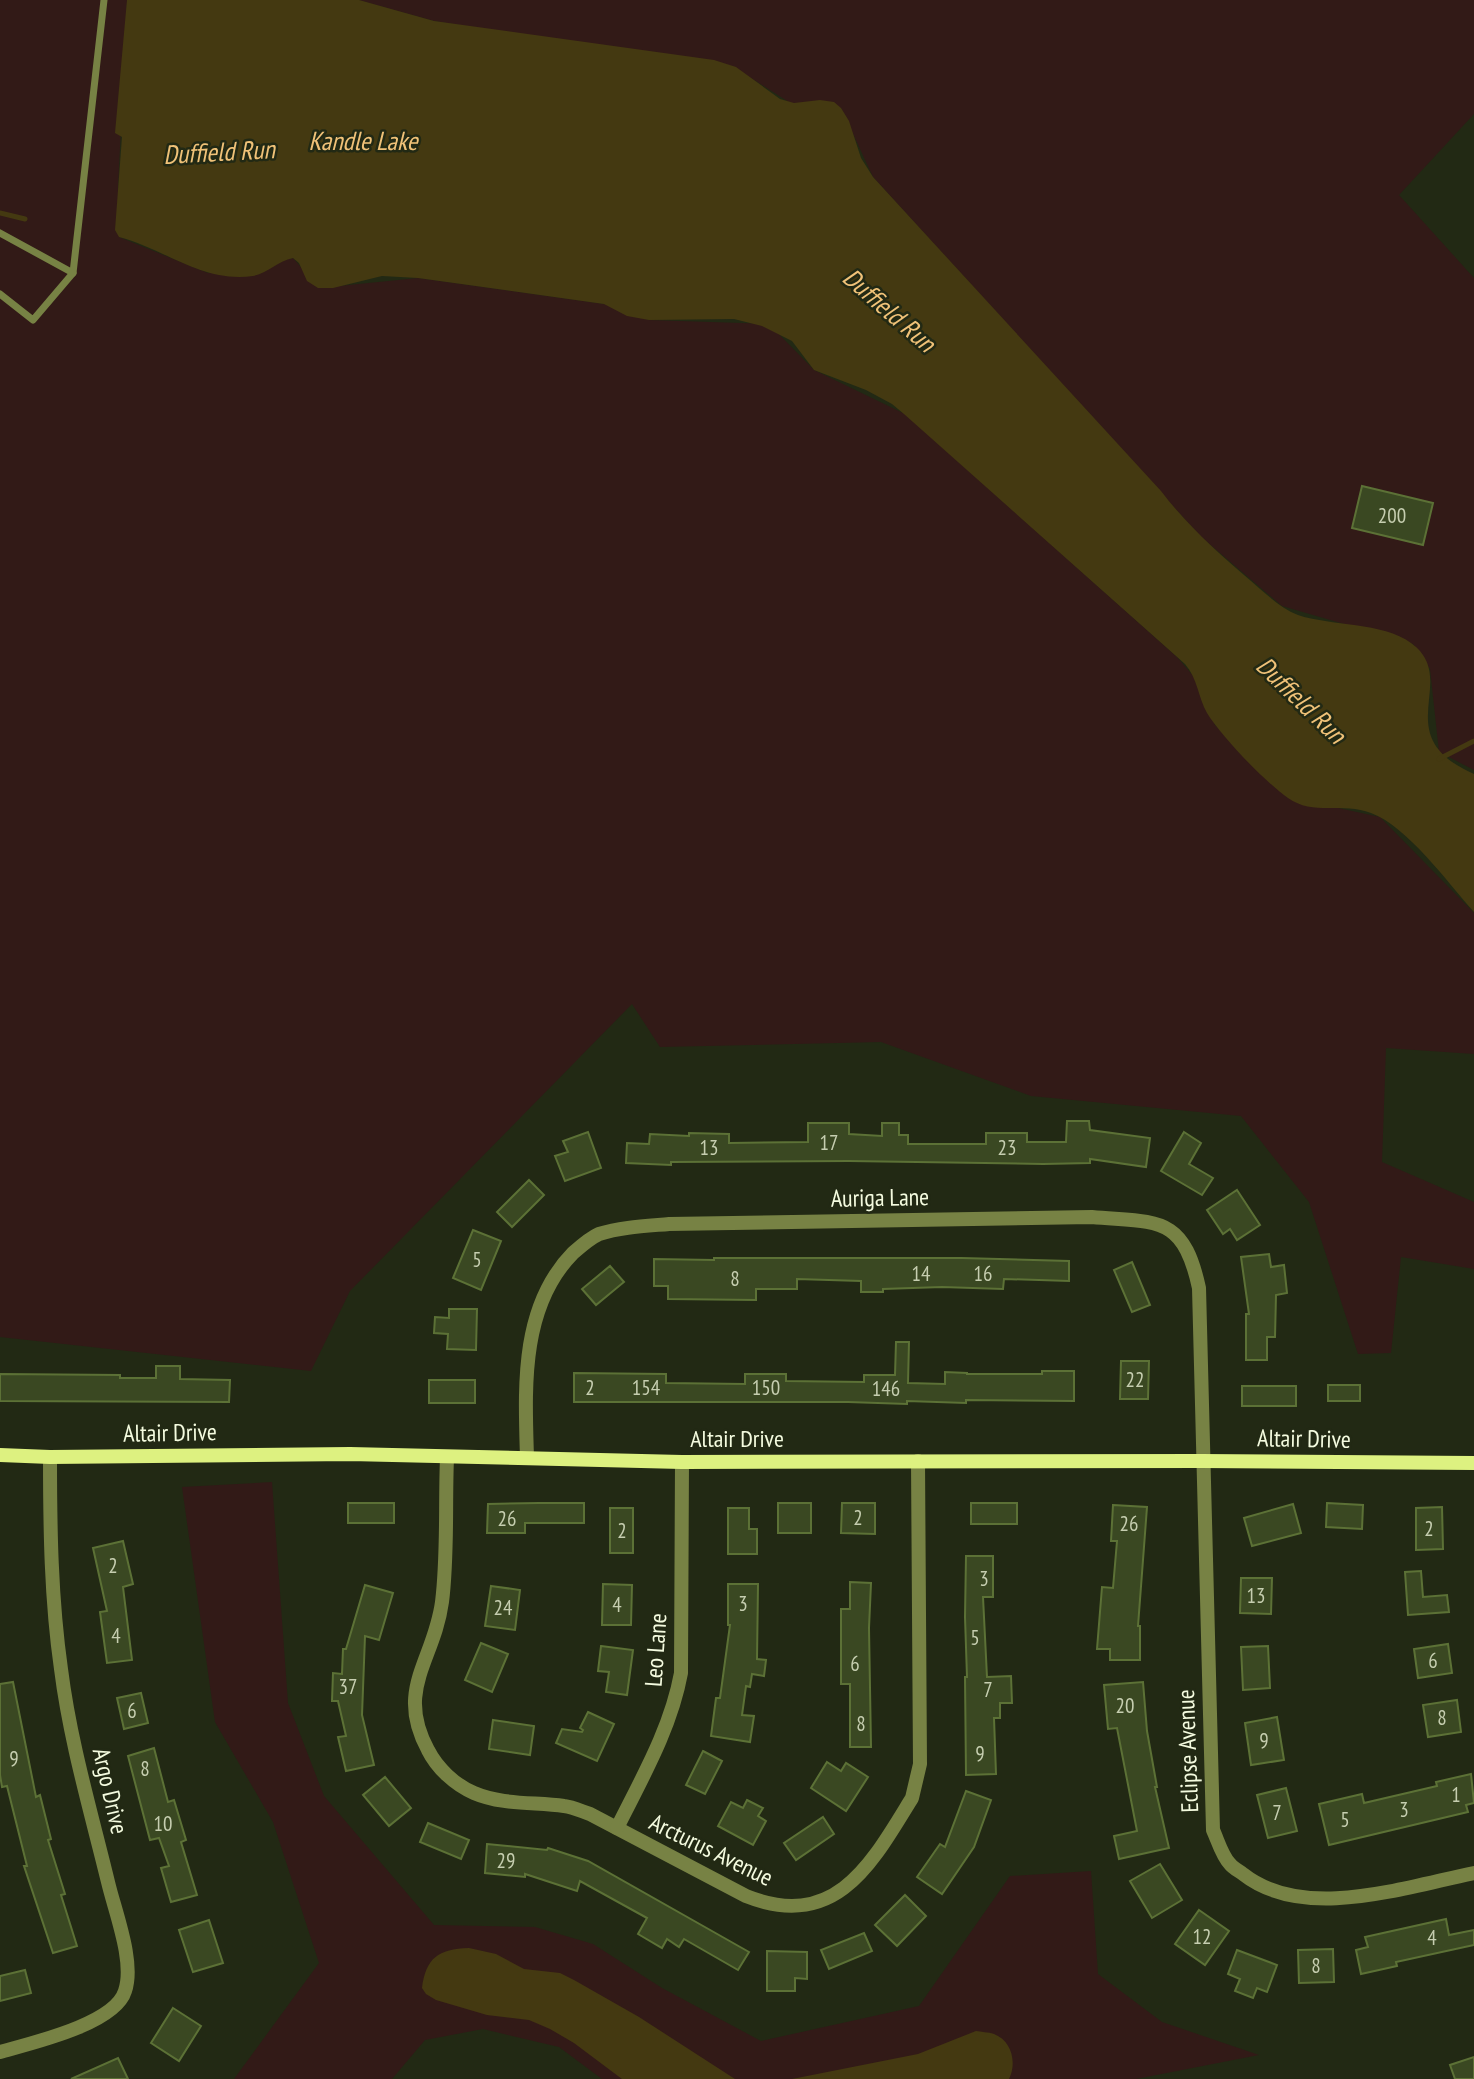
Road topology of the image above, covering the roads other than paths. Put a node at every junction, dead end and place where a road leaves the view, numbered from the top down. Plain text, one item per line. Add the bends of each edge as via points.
1 (104, 0) edge
2 (0, 233) edge
3 (73, 273) junction
4 (0, 294) edge
5 (0, 1455) edge
6 (50, 1457) junction
7 (447, 1458) junction
8 (527, 1458) junction
9 (918, 1461) junction
10 (1201, 1461) junction
11 (682, 1462) junction
12 (1474, 1463) edge
13 (617, 1828) junction
14 (1474, 1873) edge
15 (0, 2052) edge

1 - 3 lane
2 - 3 lane
3 - 4 lane via 33,320
5 - 6 street, Altair Drive
6 - 7 street, Altair Drive via 350,1454
6 - 15 street, Argo Drive via 52,1570 61,1671 127,1949 126,1990 117,2006 101,2018
7 - 8 street, Altair Drive
7 - 13 street, Arcturus Avenue via 442,1603 414,1695 414,1714 426,1748 444,1773 474,1793 567,1806
8 - 10 street, Auriga Lane via 526,1370 535,1320 562,1265 597,1235 669,1224 1092,1217 1158,1225 1175,1233 1188,1249 1199,1288
8 - 11 street, Altair Drive
9 - 10 street, Altair Drive
9 - 11 street, Altair Drive
9 - 13 street, Arcturus Avenue via 920,1764 912,1798 864,1871 827,1899 785,1907 765,1904
10 - 12 street, Altair Drive
10 - 14 street, Eclipse Avenue via 1213,1830 1229,1864 1275,1893 1311,1899 1350,1898
11 - 13 street, Leo Lane via 681,1673 677,1696

